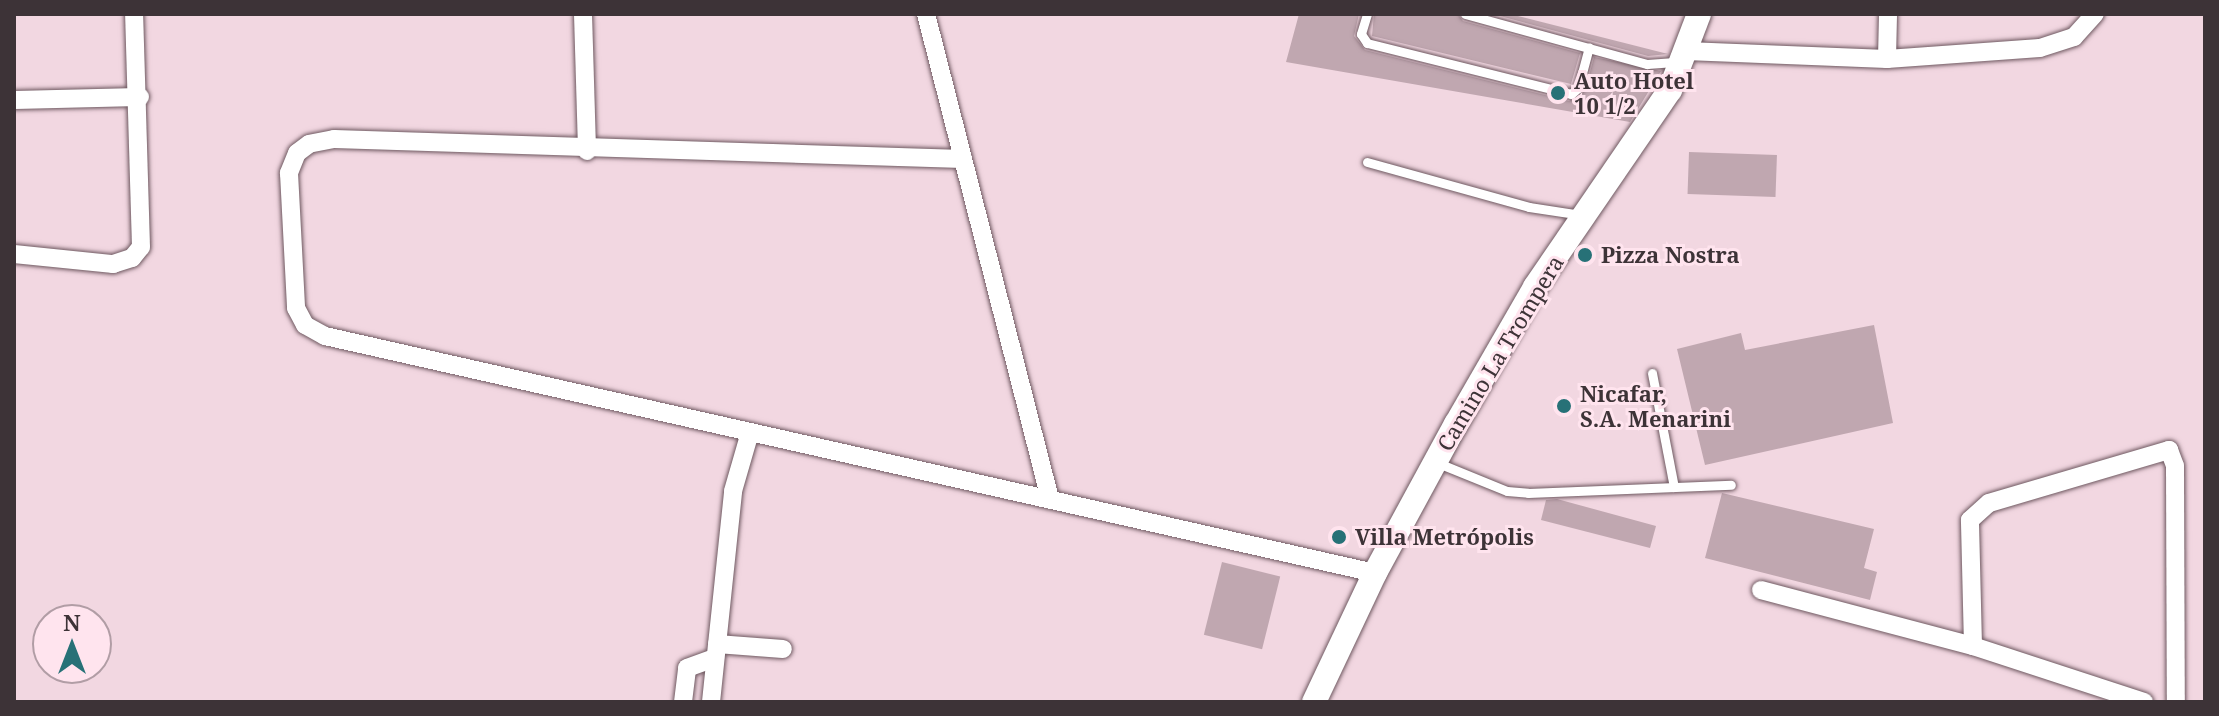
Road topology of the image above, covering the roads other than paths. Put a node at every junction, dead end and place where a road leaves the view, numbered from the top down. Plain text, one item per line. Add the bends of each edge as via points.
1 (134, 14) edge
2 (583, 14) edge
3 (926, 14) edge
4 (1367, 14) edge
5 (1465, 14) edge
6 (1699, 14) edge
7 (1888, 14) edge
8 (2095, 14) edge
9 (1589, 47) junction
10 (1684, 56) junction
11 (1887, 59) junction
12 (140, 97) junction
13 (14, 100) edge
14 (587, 151) junction
15 (963, 159) junction
16 (1367, 162) dead end
17 (1585, 216) junction
18 (14, 254) edge
19 (1652, 373) dead end
20 (750, 432) junction
21 (1435, 462) junction
22 (1731, 485) dead end
23 (1674, 487) junction
24 (1050, 499) junction
25 (1375, 573) junction
26 (1761, 590) dead end
27 (1973, 646) junction
28 (783, 649) dead end
29 (716, 651) junction
30 (683, 702) edge
31 (711, 702) edge
32 (1314, 702) edge
33 (2144, 702) edge
34 (2176, 702) edge

1 - 12 street
2 - 14 street
3 - 15 street
4 - 9 lane via 1361,34 1367,43 1571,94 1578,88
5 - 9 lane
6 - 10 street, Camino La Trompera
7 - 11 street
8 - 11 street via 2074,37 2040,48
9 - 10 lane via 1647,64
10 - 11 street
10 - 17 street, Camino La Trompera via 1670,90
12 - 13 street
12 - 18 street via 141,247 132,258 113,264
14 - 15 street
14 - 20 street via 334,139 309,144 297,153 289,173 296,308 305,325 325,336
15 - 24 street
16 - 17 lane via 1529,207
17 - 21 street, Camino La Trompera via 1535,287
19 - 23 lane
20 - 24 street
20 - 29 street via 733,491
21 - 23 lane via 1517,492
21 - 25 street, Camino La Trompera
22 - 23 lane
24 - 25 street
25 - 32 street, Camino La Trompera
26 - 27 street
27 - 33 street
27 - 34 street via 1970,520 1989,503 2169,450 2175,466
28 - 29 street
29 - 30 street via 687,668
29 - 31 street

